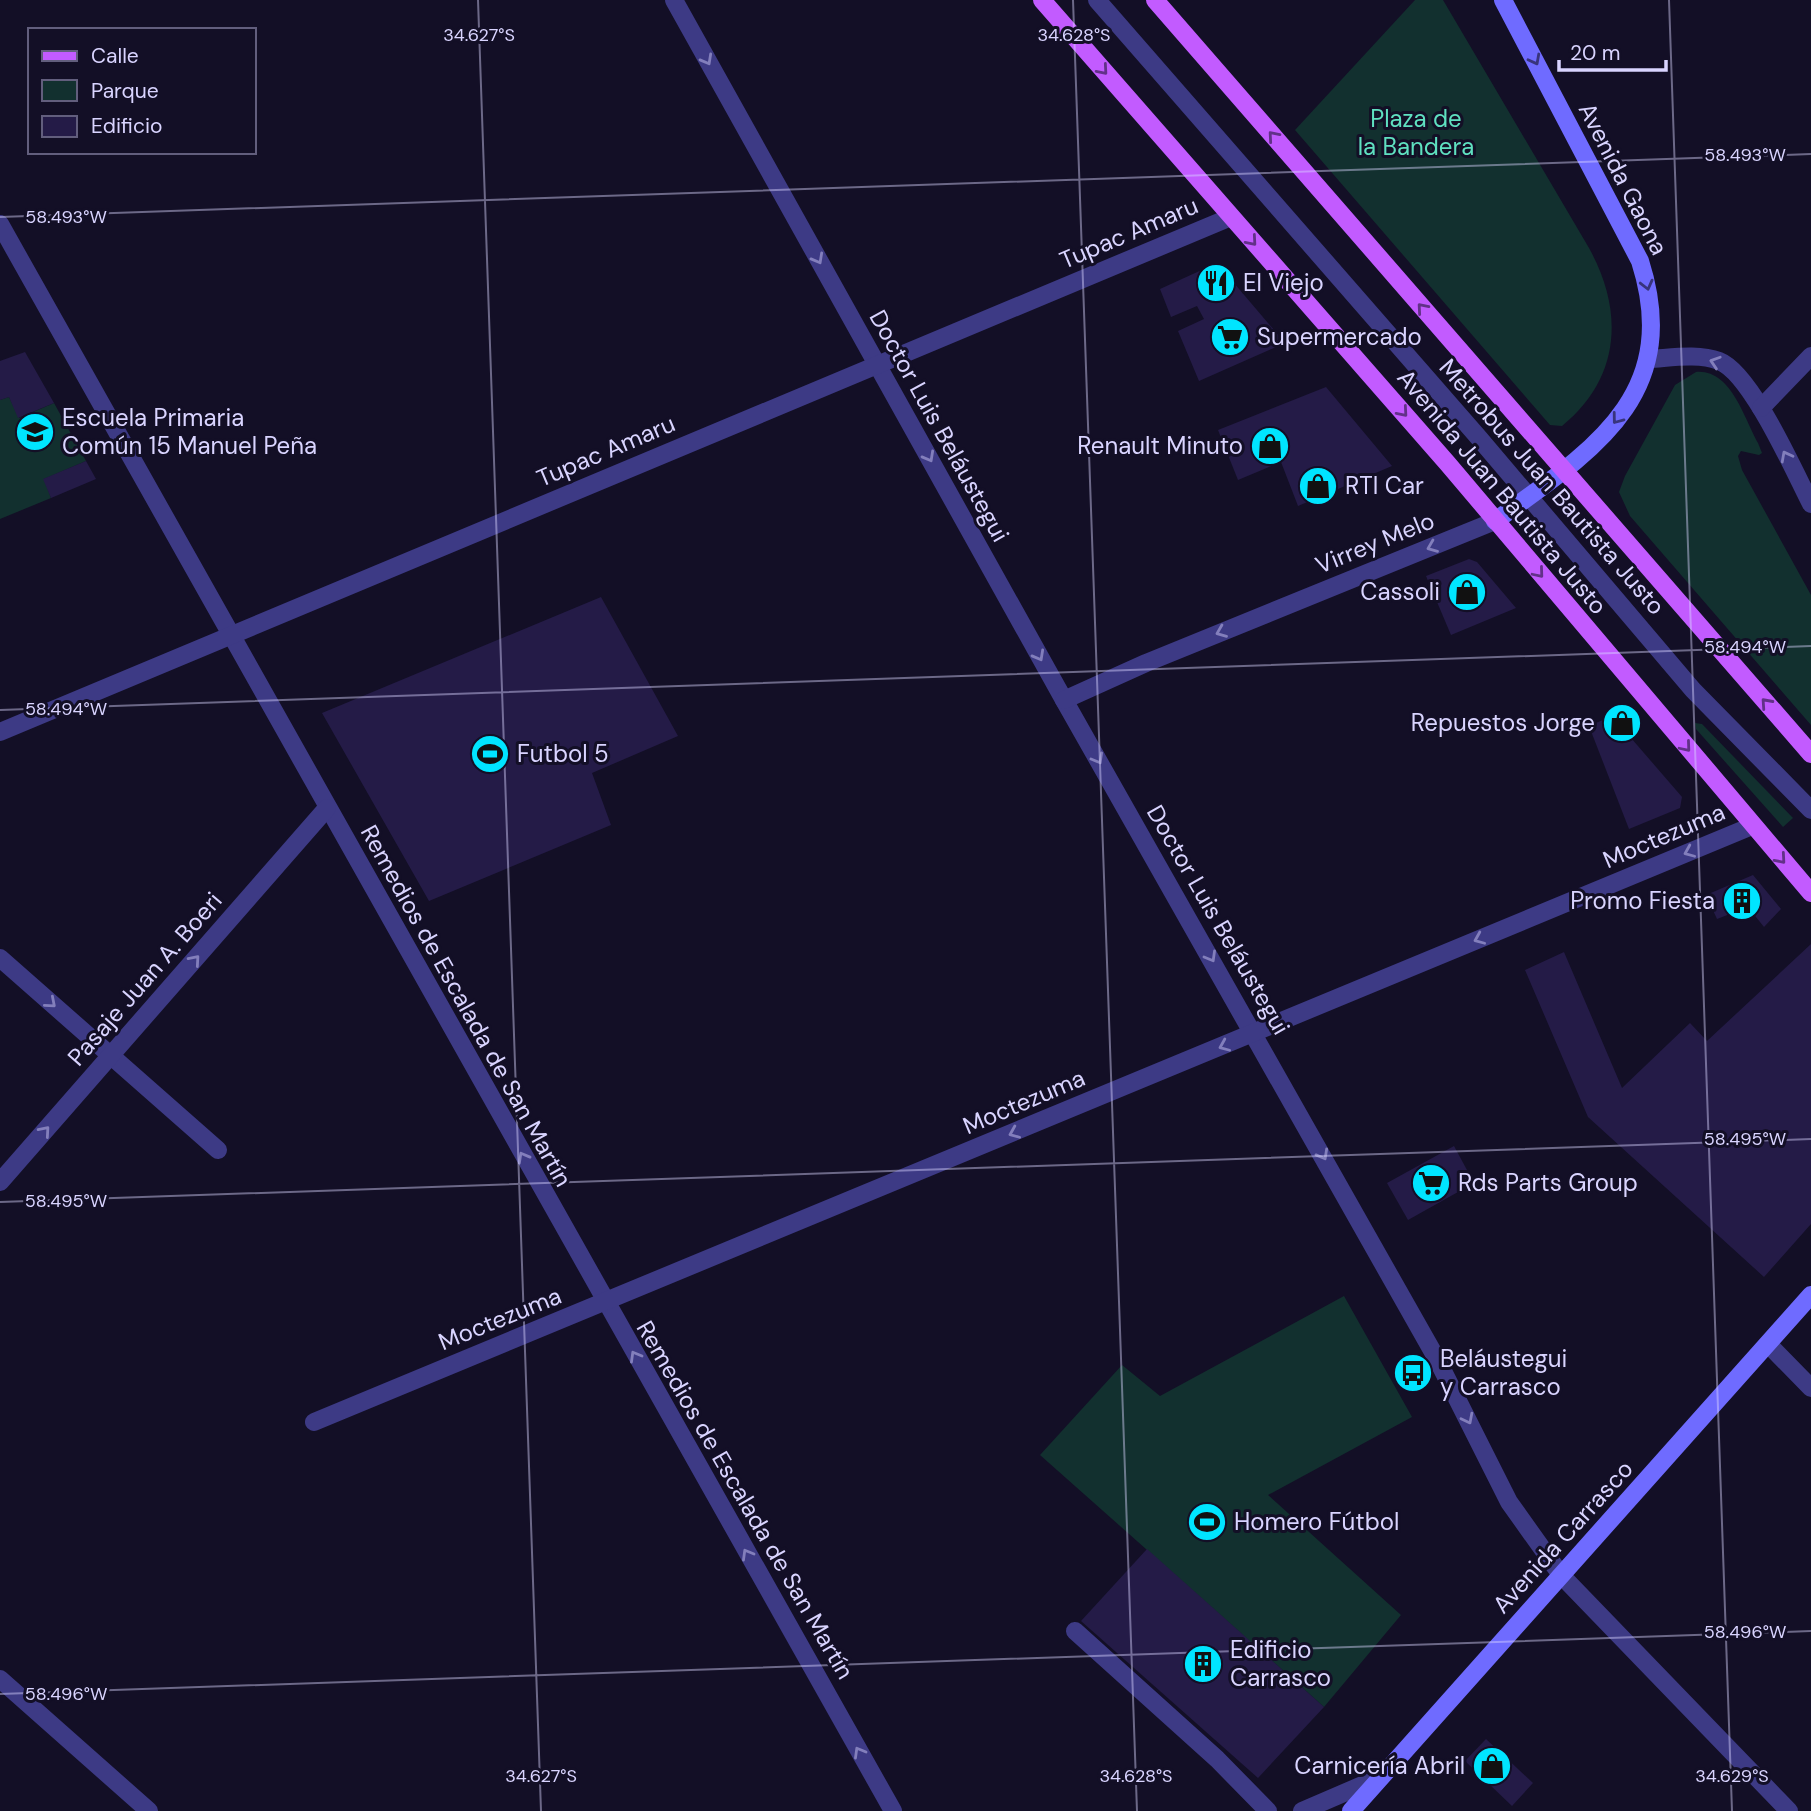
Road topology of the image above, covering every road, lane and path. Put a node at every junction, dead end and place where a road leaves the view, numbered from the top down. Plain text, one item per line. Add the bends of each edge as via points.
1 (674, 0) edge
2 (1042, 0) edge
3 (1097, 0) edge
4 (1155, 0) edge
5 (1503, 0) edge
6 (1231, 217) junction
7 (0, 224) edge
8 (1811, 356) edge
9 (1649, 359) junction
10 (877, 365) junction
11 (1761, 408) junction
12 (1563, 470) junction
13 (1529, 497) junction
14 (1811, 504) edge
15 (1495, 521) junction
16 (229, 635) junction
17 (1064, 700) junction
18 (0, 732) edge
19 (1811, 754) edge
20 (327, 808) junction
21 (1811, 810) edge
22 (1752, 826) junction
23 (1811, 893) edge
24 (0, 958) edge
25 (1255, 1033) junction
26 (111, 1056) junction
27 (218, 1150) dead end
28 (0, 1182) edge
29 (1811, 1295) edge
30 (605, 1303) junction
31 (1768, 1344) junction
32 (1811, 1388) edge
33 (314, 1422) dead end
34 (1561, 1575) junction
35 (1075, 1631) dead end
36 (0, 1679) edge
37 (1381, 1777) junction
38 (149, 1811) edge
39 (892, 1811) edge
40 (1268, 1811) edge
41 (1302, 1811) edge
42 (1351, 1811) edge
43 (1789, 1811) edge

1 -> 10 street, Doctor Luis Beláustegui
2 -> 6 main road, Avenida Juan Bautista Justo
3 - 13 street, Metrobus Juan Bautista Justo
12 -> 4 main road
5 -> 9 street, Avenida Gaona via 1640,261 1650,299
6 - 10 street, Tupac Amaru
6 -> 15 main road, Avenida Juan Bautista Justo
7 - 16 street, Remedios de Escalada de San Martín
8 - 11 street
11 -> 9 street via 1739,375 1719,360
9 -> 12 street, Virrey Melo via 1620,417 1594,446
10 - 16 street, Tupac Amaru
10 -> 17 street, Doctor Luis Beláustegui
14 -> 11 street
12 - 13 street, Virrey Melo
19 -> 12 main road
13 - 15 street, Virrey Melo
13 - 21 street, Metrobus Juan Bautista Justo via 1693,690
15 -> 17 street, Virrey Melo
15 -> 22 main road, Avenida Juan Bautista Justo
16 - 18 street, Tupac Amaru
16 - 20 street, Remedios de Escalada de San Martín
17 -> 25 street, Doctor Luis Beláustegui
26 -> 20 street, Pasaje Juan A. Boeri
30 -> 20 street, Remedios de Escalada de San Martín
22 -> 23 main road, Avenida Juan Bautista Justo
22 -> 25 street, Moctezuma
24 -> 26 street
25 -> 30 street, Moctezuma
25 -> 34 street, Doctor Luis Beláustegui via 1438,1361 1509,1502
26 - 27 street
28 -> 26 street, Pasaje Juan A. Boeri
29 - 31 street, Avenida Carrasco
30 - 33 street, Moctezuma
39 -> 30 street, Remedios de Escalada de San Martín
31 - 32 street
31 - 34 street, Avenida Carrasco
34 - 37 street, Avenida Carrasco
34 - 43 street, Doctor Luis Beláustegui
35 - 40 street
36 - 38 street
37 - 41 street
37 - 42 street, Avenida Carrasco

